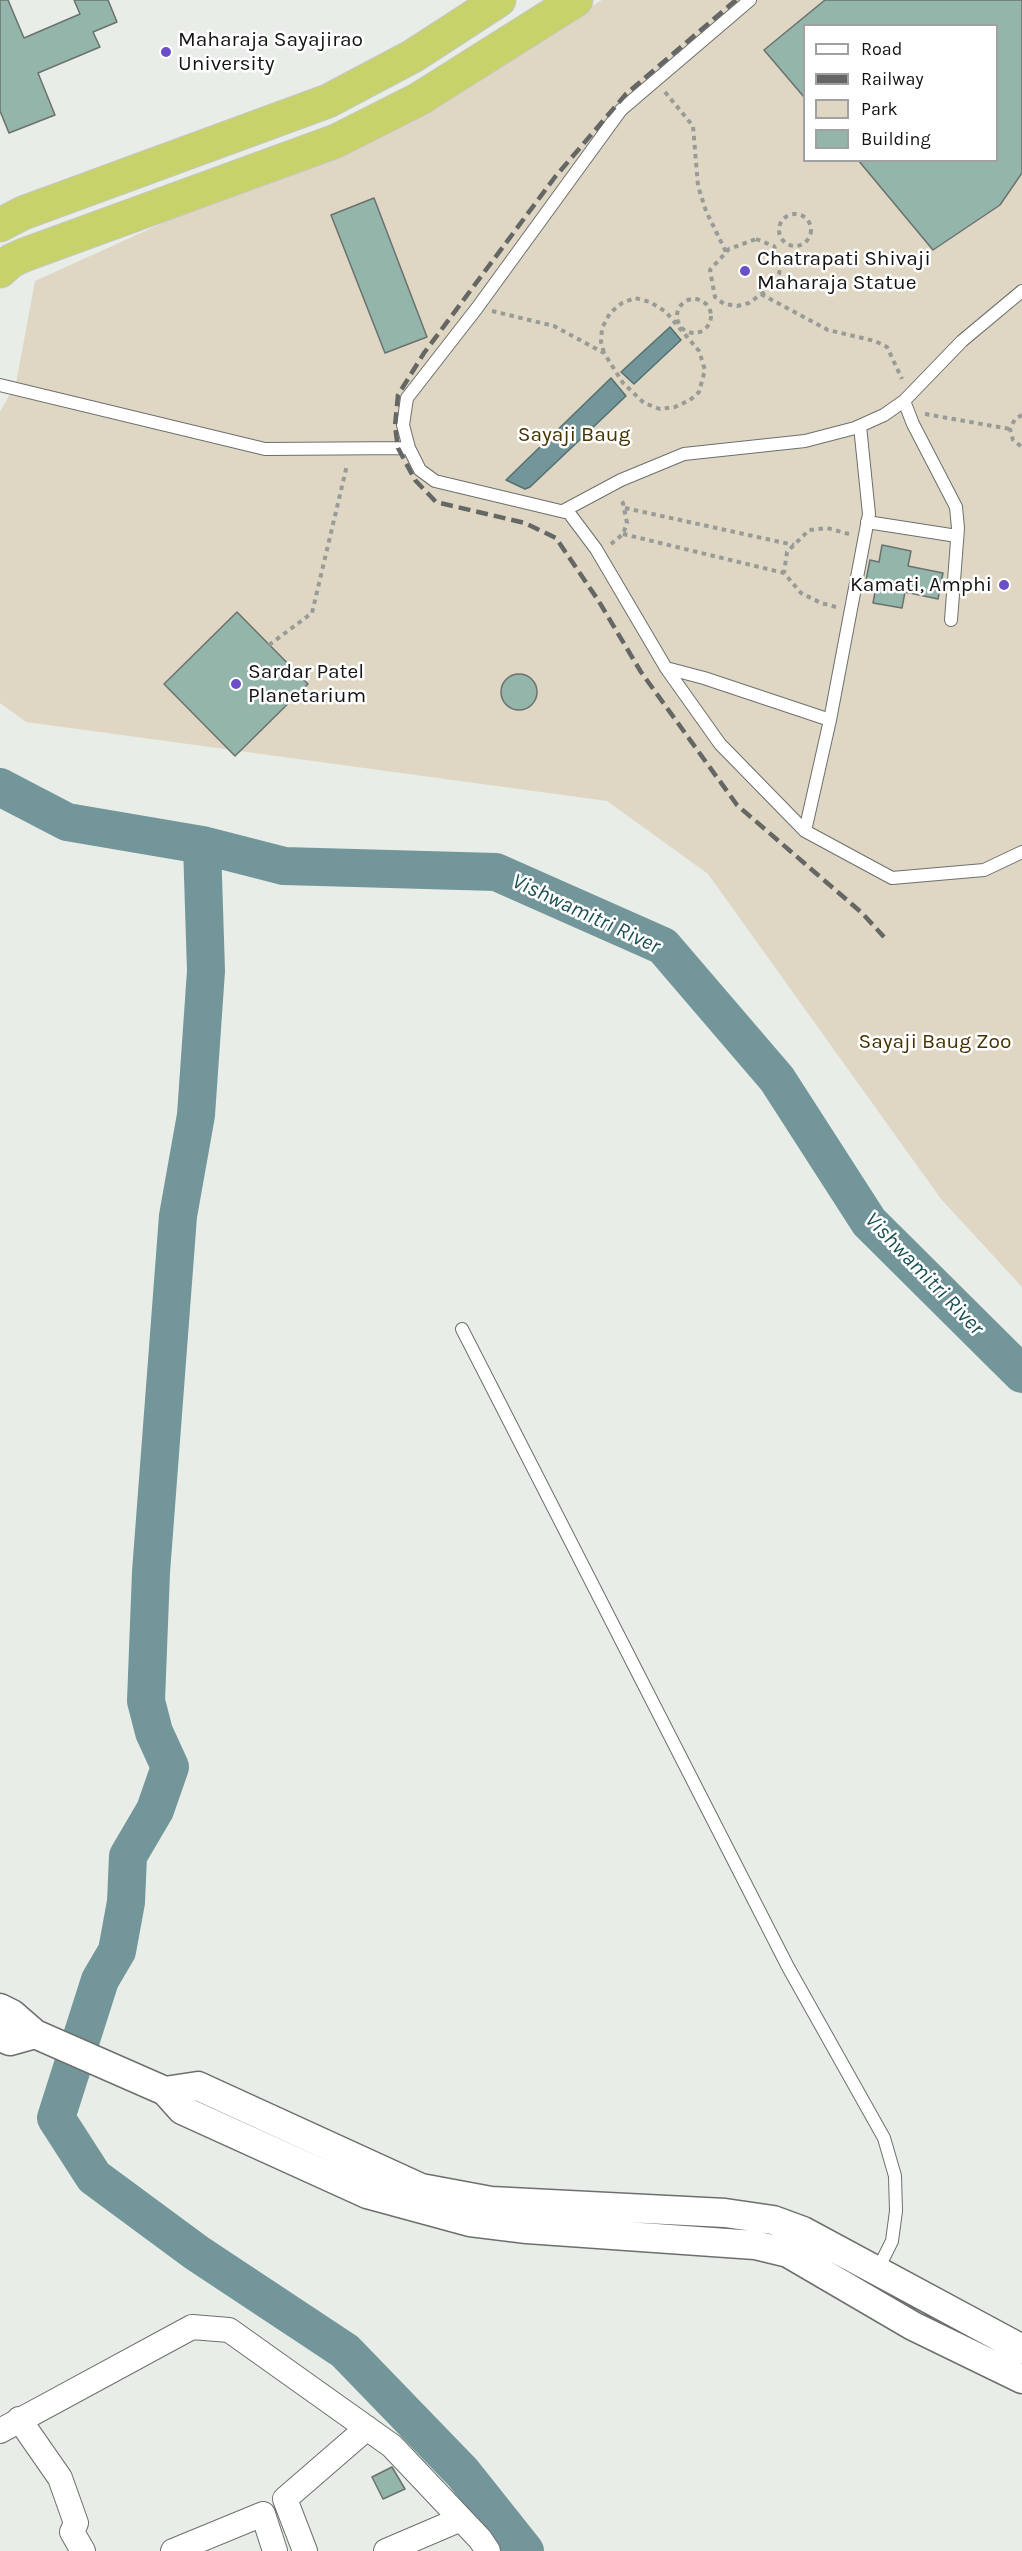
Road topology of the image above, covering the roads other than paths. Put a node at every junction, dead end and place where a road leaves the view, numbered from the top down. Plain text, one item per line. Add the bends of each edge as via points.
1 (499, 0) edge
2 (576, 0) edge
3 (750, 0) edge
4 (0, 225) edge
5 (0, 271) edge
6 (1022, 291) edge
7 (0, 385) edge
8 (908, 402) junction
9 (860, 426) junction
10 (409, 448) junction
11 (562, 510) junction
12 (867, 522) junction
13 (957, 536) junction
14 (951, 620) dead end
15 (666, 668) junction
16 (830, 720) junction
17 (805, 831) junction
18 (1022, 852) edge
19 (462, 1329) dead end
20 (0, 2008) edge
21 (34, 2034) junction
22 (0, 2037) edge
23 (165, 2091) junction
24 (622, 2207) junction
25 (616, 2236) junction
26 (775, 2236) junction
27 (877, 2271) junction
28 (1022, 2349) edge
29 (1022, 2379) edge
30 (10, 2425) edge
31 (367, 2428) junction
32 (461, 2519) junction
33 (83, 2551) edge
34 (173, 2551) edge
35 (275, 2551) edge
36 (305, 2551) edge
37 (386, 2551) edge
38 (488, 2551) edge

1 - 4 highway via 413,56 328,101 23,213
2 - 5 highway via 419,99 336,141 24,255
3 - 10 lane via 621,110 477,309 407,398 403,425
6 - 8 lane via 962,341
7 - 10 lane via 265,449
8 - 9 lane
8 - 13 lane via 956,507
9 - 11 lane via 805,441 684,454
9 - 12 lane
10 - 11 lane via 420,470 435,481
11 - 15 lane via 569,513 596,549
12 - 13 lane
12 - 16 lane
13 - 14 lane
15 - 16 lane
15 - 17 lane via 720,744
16 - 17 lane
17 - 18 lane via 892,878 984,870
19 - 27 lane via 788,1967 884,2138 895,2176 896,2211 892,2241
20 - 21 street
21 - 22 street via 10,2041
21 - 23 street
23 - 24 street via 198,2086 421,2188 491,2202
23 - 25 street via 182,2110 366,2194 470,2222
24 - 25 street
24 - 26 street via 725,2213
25 - 26 street via 755,2245
26 - 27 street via 803,2230
26 - 29 street via 788,2253 913,2326
27 - 28 street
30 - 31 street via 192,2326 229,2330
30 - 33 street via 60,2478 76,2523 72,2532
31 - 32 street via 392,2446
31 - 36 street via 285,2499
32 - 37 street
32 - 38 street
34 - 35 street via 263,2514

